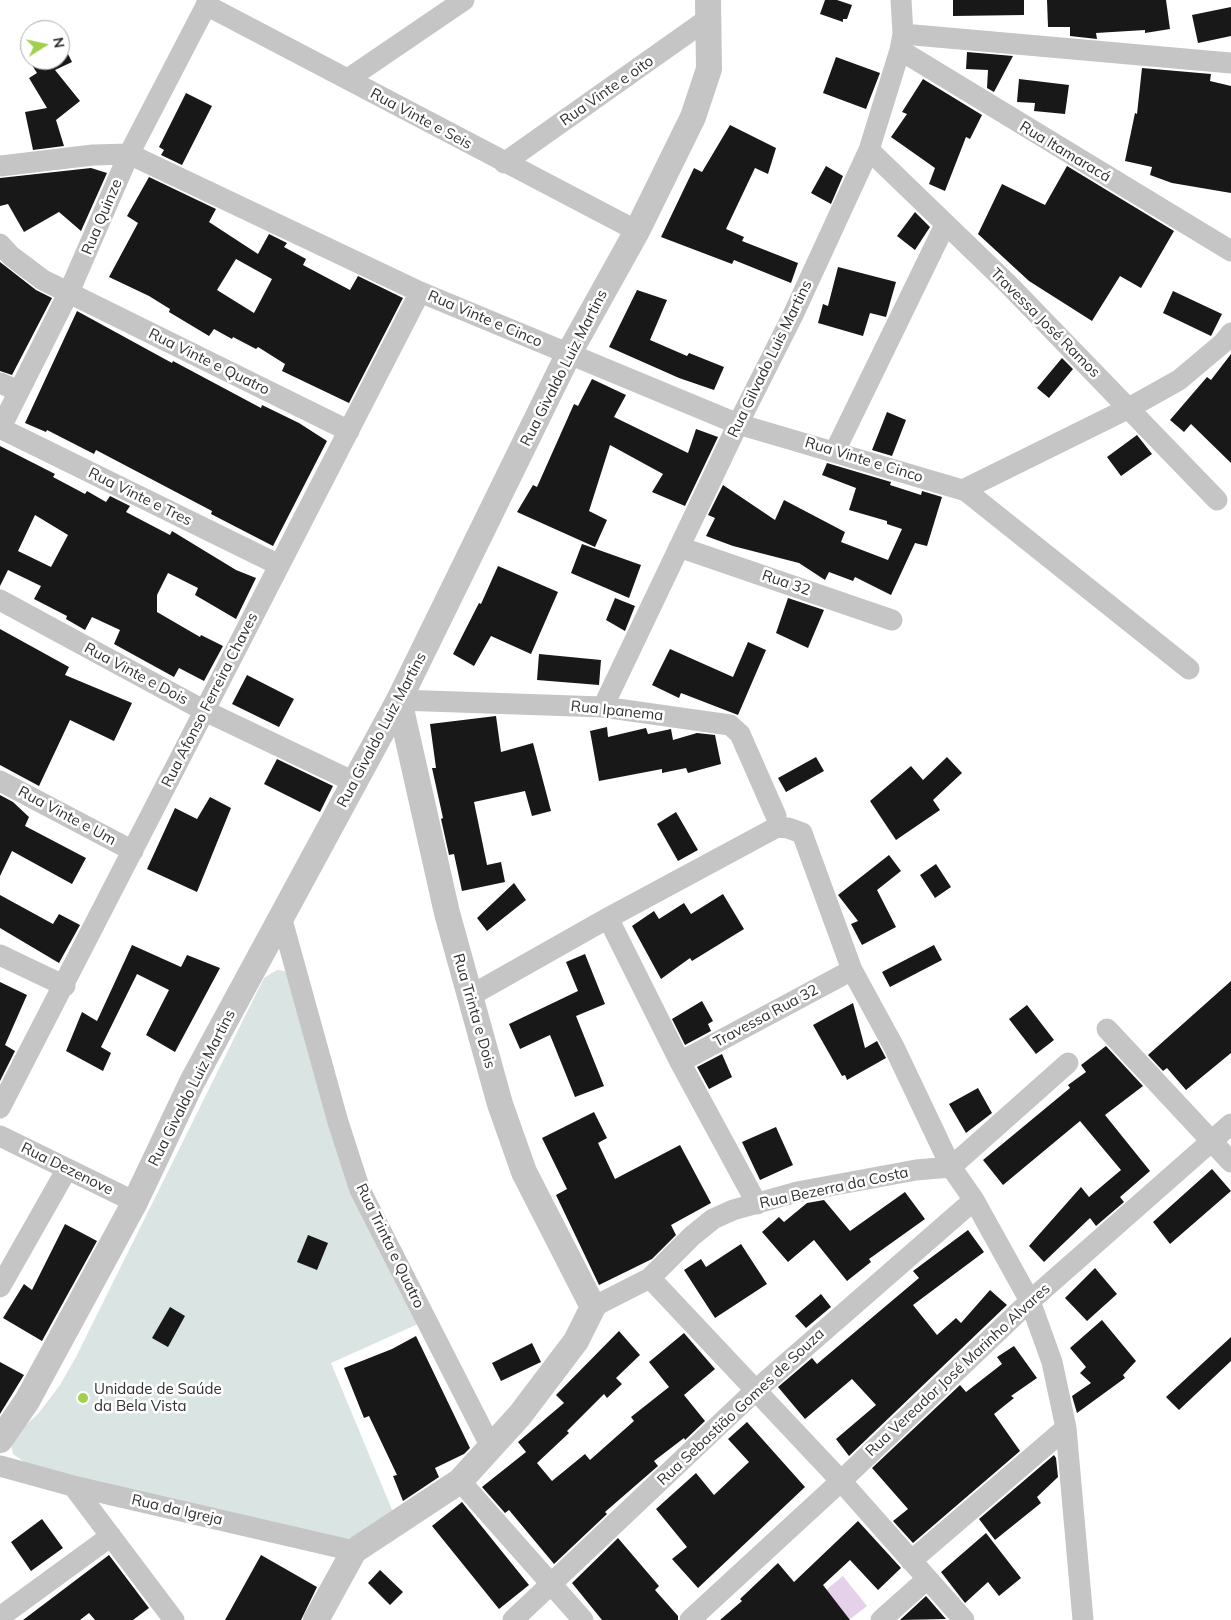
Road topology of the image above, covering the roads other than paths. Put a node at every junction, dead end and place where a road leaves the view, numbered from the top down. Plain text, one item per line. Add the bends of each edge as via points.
1 (464, 0) edge
2 (901, 0) edge
3 (208, 3) edge
4 (709, 9) edge
5 (901, 42) junction
6 (1231, 64) edge
7 (348, 79) junction
8 (869, 150) junction
9 (130, 154) junction
10 (504, 164) junction
11 (0, 166) edge
12 (945, 225) junction
13 (637, 231) junction
14 (0, 244) edge
15 (1231, 252) edge
16 (70, 292) junction
17 (420, 292) junction
18 (1231, 333) edge
19 (568, 355) junction
20 (0, 382) edge
21 (19, 391) junction
22 (1129, 408) junction
23 (738, 424) junction
24 (0, 428) edge
25 (349, 431) junction
26 (836, 451) junction
27 (964, 490) junction
28 (1217, 500) dead end
29 (679, 547) junction
30 (279, 565) junction
31 (0, 600) edge
32 (892, 620) dead end
33 (1189, 669) dead end
34 (399, 700) junction
35 (603, 706) junction
36 (203, 710) junction
37 (0, 781) edge
38 (354, 782) junction
39 (776, 816) dead end
40 (133, 851) junction
41 (608, 918) junction
42 (282, 920) junction
43 (0, 955) edge
44 (852, 970) junction
45 (64, 986) junction
46 (470, 996) junction
47 (1107, 1028) dead end
48 (680, 1062) junction
49 (1068, 1063) dead end
50 (0, 1108) edge
51 (1231, 1124) edge
52 (0, 1136) edge
53 (1212, 1142) junction
54 (1231, 1162) edge
55 (951, 1167) junction
56 (67, 1169) junction
57 (974, 1200) junction
58 (135, 1202) junction
59 (757, 1204) junction
60 (650, 1278) junction
61 (0, 1288) edge
62 (1030, 1301) junction
63 (593, 1307) junction
64 (756, 1390) junction
65 (1066, 1428) junction
66 (0, 1440) edge
67 (491, 1447) junction
68 (0, 1466) edge
69 (460, 1481) junction
70 (841, 1481) junction
71 (73, 1486) junction
72 (111, 1536) junction
73 (354, 1551) junction
74 (912, 1561) junction
75 (927, 1578) junction
76 (551, 1585) junction
77 (0, 1617) edge
78 (1080, 1618) edge
79 (174, 1620) edge
80 (316, 1620) edge
81 (512, 1620) edge
82 (583, 1620) edge
83 (690, 1620) edge
84 (882, 1620) edge
85 (964, 1620) edge

1 - 7 street
2 - 5 street, Rua Gilvado Luis Martins
3 - 7 street, Rua Vinte e Seis
3 - 9 street, Rua Quinze
4 - 10 street, Rua Vinte e oito
4 - 13 street, Rua Givaldo Luiz Martins via 709,69 693,118
5 - 6 street
5 - 8 street, Rua Gilvado Luis Martins
5 - 15 street, Rua Itamaracá
7 - 10 street, Rua Vinte e Seis
8 - 12 street, Travessa José Ramos
8 - 23 street, Rua Gilvado Luis Martins via 793,315
9 - 11 street
9 - 16 street, Rua Quinze
9 - 17 street, Rua Vinte e Cinco
10 - 13 street, Rua Vinte e Seis
12 - 22 street, Travessa José Ramos via 1009,285
12 - 26 street
13 - 19 street, Rua Givaldo Luiz Martins
14 - 16 street, Rua Vinte e Quatro via 38,277
16 - 21 street, Rua Quinze
16 - 25 street, Rua Vinte e Quatro
17 - 19 street, Rua Vinte e Cinco
17 - 25 street, Rua Afonso Ferreira Chaves
18 - 22 street via 1179,380
19 - 23 street, Rua Vinte e Cinco
19 - 34 street, Rua Givaldo Luiz Martins
20 - 21 street
21 - 24 street, Rua Quinze
22 - 27 street
22 - 28 street, Travessa José Ramos
23 - 26 street, Rua Vinte e Cinco
23 - 29 street, Rua Gilvado Luis Martins
24 - 30 street, Rua Vinte e Tres
25 - 30 street, Rua Afonso Ferreira Chaves
26 - 27 street, Rua Vinte e Cinco
27 - 33 street
29 - 32 street, Rua 32
29 - 35 street, Rua Gilvado Luis Martins
30 - 36 street, Rua Afonso Ferreira Chaves
31 - 36 street, Rua Vinte e Dois
34 - 35 street, Rua Ipanema
34 - 38 street, Rua Givaldo Luiz Martins
34 - 46 street, Rua Trinta e Dois via 447,913
35 - 39 street, Rua Ipanema via 730,724 740,734
36 - 38 street, Rua Vinte e Dois
36 - 40 street, Rua Afonso Ferreira Chaves
37 - 40 street, Rua Vinte e Um
38 - 42 street, Rua Givaldo Luiz Martins
40 - 45 street, Rua Afonso Ferreira Chaves
41 - 44 street via 777,827 788,828 802,834 807,843
41 - 46 street
41 - 48 street
42 - 58 street, Rua Givaldo Luiz Martins via 192,1082
42 - 67 street, Rua Trinta e Quatro via 360,1190
43 - 45 street
44 - 48 street, Travessa Rua 32
44 - 55 street via 894,1047
45 - 50 street, Rua Afonso Ferreira Chaves
46 - 63 street, Rua Trinta e Dois via 500,1104 524,1172
47 - 53 street
48 - 59 street
49 - 55 street
51 - 53 street, Rua Vereador José Marinho Alvares
52 - 56 street, Rua Dezenove
53 - 54 street
53 - 62 street, Rua Vereador José Marinho Alvares
55 - 57 street
55 - 59 street, Rua Bezerra da Costa via 916,1170
56 - 58 street, Rua Dezenove
56 - 61 street
57 - 62 street
57 - 64 street, Rua Sebastião Gomes de Souza
58 - 66 street, Rua Givaldo Luiz Martins via 27,1401
59 - 60 street, Rua Bezerra da Costa via 713,1219
60 - 63 street, Rua Bezerra da Costa
60 - 64 street
62 - 65 street via 1052,1362
62 - 70 street, Rua Vereador José Marinho Alvares
63 - 67 street via 576,1342
64 - 70 street
64 - 76 street, Rua Sebastião Gomes de Souza
65 - 74 street
65 - 78 street
67 - 69 street
68 - 71 street, Rua da Igreja
69 - 73 street
69 - 76 street
70 - 74 street
70 - 83 street, Rua Vereador José Marinho Alvares
71 - 72 street
71 - 73 street, Rua da Igreja
72 - 77 street
72 - 79 street
73 - 80 street
74 - 75 street
75 - 84 street
75 - 85 street
76 - 81 street, Rua Sebastião Gomes de Souza
76 - 82 street

